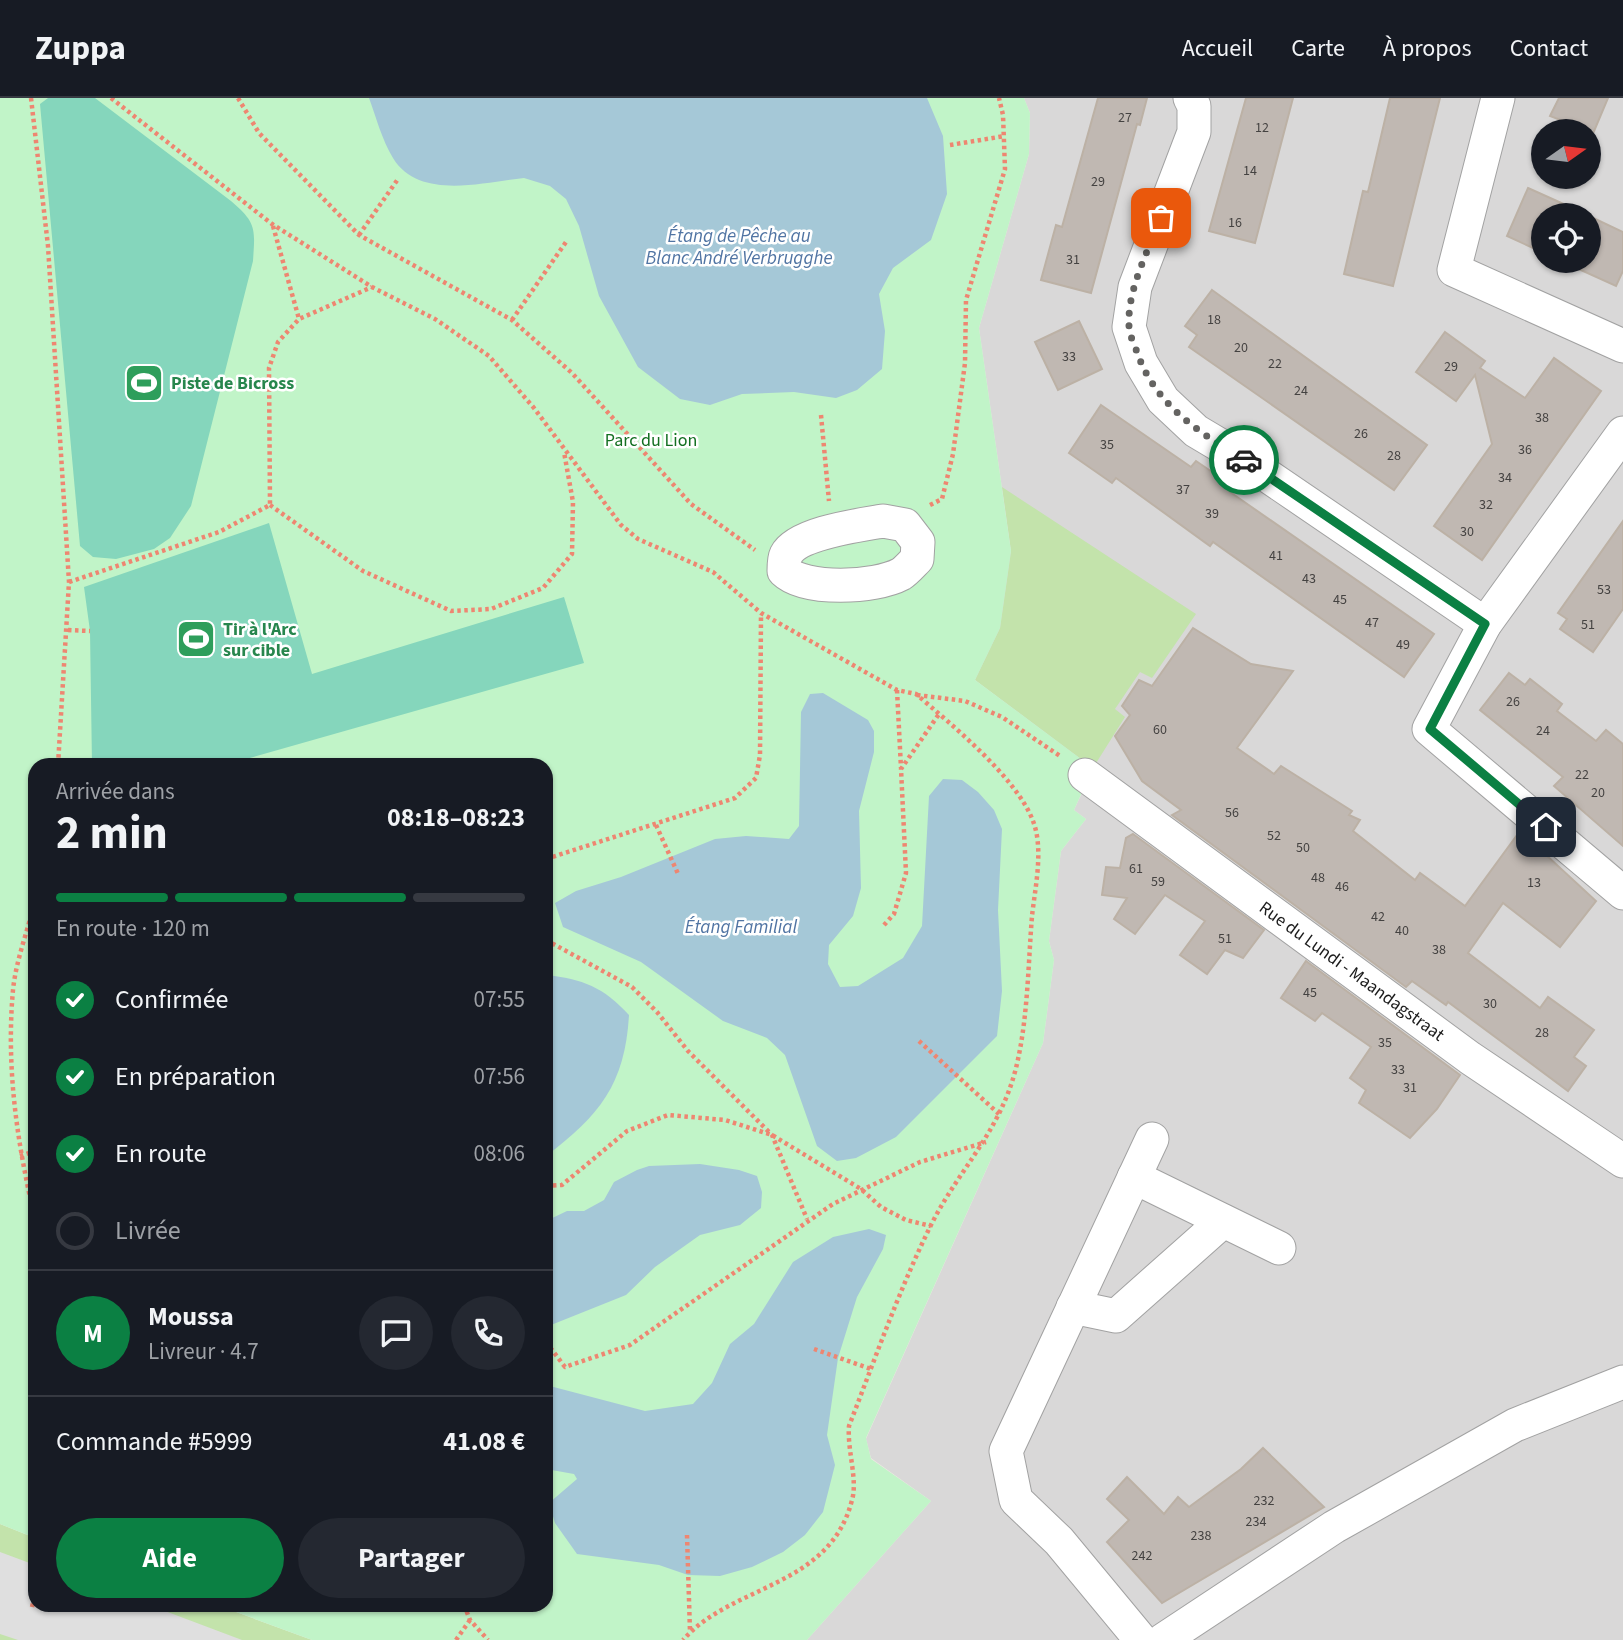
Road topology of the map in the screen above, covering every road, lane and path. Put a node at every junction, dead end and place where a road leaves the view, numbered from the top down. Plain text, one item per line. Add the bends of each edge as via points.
1 (31, 98) edge
2 (111, 98) edge
3 (238, 98) edge
4 (999, 98) edge
5 (1190, 98) edge
6 (1499, 98) edge
7 (1005, 136) junction
8 (950, 145) dead end
9 (398, 179) dead end
10 (272, 224) junction
11 (359, 235) junction
12 (566, 242) dead end
13 (372, 287) junction
14 (299, 319) junction
15 (512, 320) junction
16 (1623, 346) edge
17 (821, 415) dead end
18 (1623, 433) edge
19 (564, 452) junction
20 (270, 505) junction
21 (905, 525) junction
22 (832, 530) junction
23 (784, 571) junction
24 (69, 582) junction
25 (761, 613) junction
26 (1485, 624) junction
27 (68, 631) junction
28 (90, 631) dead end
29 (897, 690) junction
30 (916, 694) junction
31 (939, 714) junction
32 (59, 758) edge
33 (901, 769) junction
34 (1085, 775) joint
35 (656, 825) junction
36 (553, 857) edge
37 (679, 876) dead end
38 (1623, 893) edge
39 (884, 925) dead end
40 (28, 928) edge
41 (553, 944) edge
42 (919, 1041) dead end
43 (999, 1114) junction
44 (772, 1135) junction
45 (1152, 1139) dead end
46 (986, 1142) junction
47 (28, 1153) edge
48 (20, 1156) junction
49 (1623, 1161) edge
50 (1134, 1177) junction
51 (553, 1186) edge
52 (861, 1189) junction
53 (28, 1190) edge
54 (807, 1219) junction
55 (1223, 1221) junction
56 (931, 1226) junction
57 (1279, 1248) dead end
58 (1073, 1307) junction
59 (814, 1349) dead end
60 (553, 1351) edge
61 (871, 1369) junction
62 (1623, 1382) edge
63 (687, 1535) dead end
64 (467, 1612) edge
65 (470, 1620) junction
66 (690, 1632) junction
67 (456, 1640) edge
68 (488, 1640) edge
69 (683, 1640) edge
70 (1141, 1640) edge
71 (1163, 1640) edge

1 - 24 path via 48,246
2 - 10 path
3 - 11 path via 259,133
4 - 7 path
5 - 26 street via 1194,132 1135,287 1129,327 1141,363 1163,400 1196,431
6 - 16 street via 1454,270
7 - 8 path
7 - 21 path via 1005,169 966,300 963,376 942,499 915,512
9 - 11 path
10 - 13 path
10 - 14 path
11 - 15 path
12 - 15 path
13 - 14 path
13 - 19 path via 435,319 489,356
14 - 20 path via 278,342 269,368
15 - 23 path via 572,373 691,504
17 - 22 path
18 - 26 street
19 - 20 path via 573,502 572,554 543,588 491,609 451,611 363,571
19 - 25 path via 629,532 713,572
20 - 24 path via 219,532
21 - 22 street via 883,521
21 - 23 street via 918,541 917,559 901,574 862,584 816,584 792,579
22 - 23 street via 792,547
24 - 27 path
25 - 29 path
25 - 35 path via 756,778 735,798
26 - 38 street via 1430,729
27 - 28 path
27 - 32 path
29 - 30 path
29 - 33 path
30 - 31 path
30 - 34 path via 965,701 1002,717
31 - 33 path
31 - 43 path via 1009,782 1035,825 1037,868 1023,1028 1016,1069
33 - 39 path via 906,873 894,914
34 - 49 street, Rue du Lundi - Maandagstraat via 1470,1058
35 - 36 path
35 - 37 path
40 - 48 path via 13,987 12,1096
41 - 44 path via 632,987
42 - 43 path
43 - 46 path
44 - 51 path via 725,1120 668,1115 627,1131 562,1185
44 - 52 path
44 - 54 path
45 - 50 street
46 - 52 path via 920,1163
46 - 56 path
47 - 48 path
48 - 53 path
50 - 55 street
50 - 58 street
52 - 54 path
52 - 56 path via 881,1207
54 - 60 path via 630,1345 565,1367
55 - 57 street
55 - 58 street via 1116,1316
56 - 61 path
58 - 70 street via 1006,1451 1010,1479 1016,1500 1059,1541
59 - 61 path
61 - 66 path via 849,1426 854,1477 845,1523 798,1573 723,1608
62 - 71 street via 1515,1425 1334,1527
63 - 66 path
64 - 65 path
65 - 67 path
65 - 68 path
66 - 69 path

